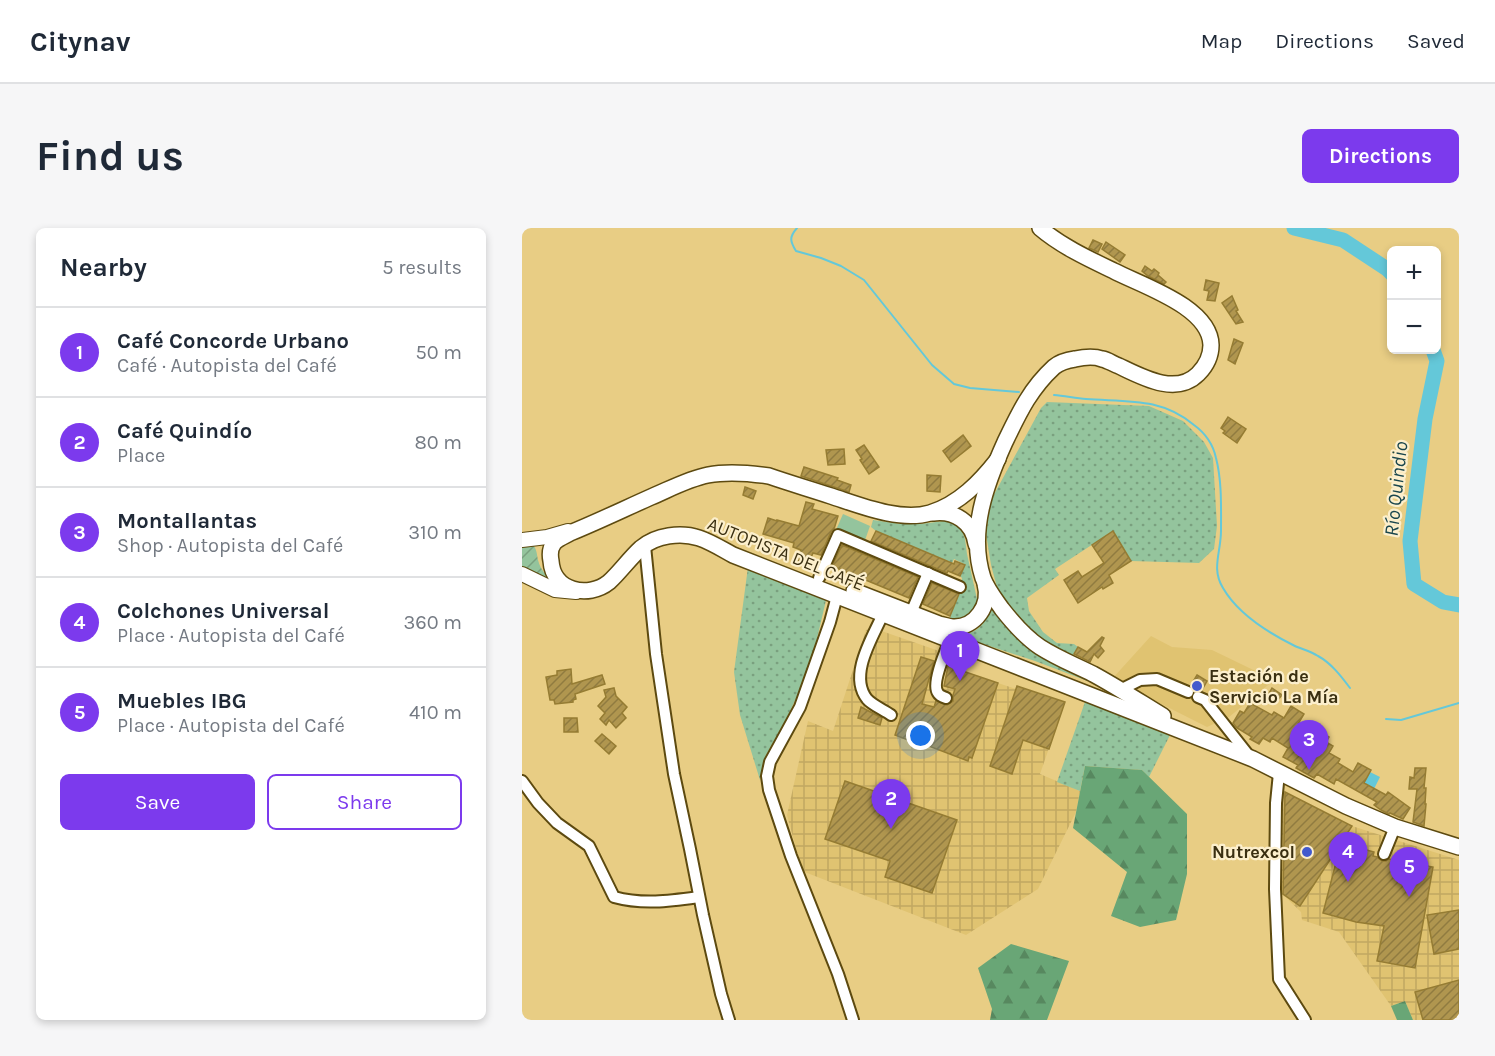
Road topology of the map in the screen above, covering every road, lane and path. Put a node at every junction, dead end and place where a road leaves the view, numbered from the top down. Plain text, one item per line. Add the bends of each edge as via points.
1 (1040, 228) edge
2 (998, 459) junction
3 (929, 513) junction
4 (590, 525) junction
5 (522, 540) edge
6 (709, 542) junction
7 (645, 546) junction
8 (977, 550) junction
9 (928, 573) junction
10 (522, 574) edge
11 (819, 578) junction
12 (983, 578) junction
13 (960, 587) dead end
14 (580, 592) junction
15 (837, 596) junction
16 (911, 613) junction
17 (883, 614) junction
18 (950, 640) junction
19 (1120, 690) junction
20 (946, 698) dead end
21 (891, 715) dead end
22 (1193, 736) junction
23 (1253, 759) junction
24 (1279, 773) junction
25 (522, 781) edge
26 (1395, 827) junction
27 (1459, 847) edge
28 (1384, 854) dead end
29 (699, 897) junction
30 (729, 1020) edge
31 (853, 1020) edge
32 (1305, 1020) edge

1 - 2 highway via 1188,310 1204,324 1210,352 1203,369 1182,384 1164,385 1102,358 1084,357 1057,364 1022,407
2 - 3 highway via 968,492
2 - 8 highway, AUTOPISTA DEL CAFÉ via 980,518
3 - 4 highway via 886,513 769,476 730,472 692,479
3 - 8 highway via 952,513 962,519 970,527
4 - 5 main road
4 - 14 highway via 556,541 550,555 551,566 562,584
6 - 7 highway, AUTOPISTA DEL CAFÉ via 683,535 664,537
6 - 11 highway via 736,547
6 - 15 highway, AUTOPISTA DEL CAFÉ
7 - 14 highway, AUTOPISTA DEL CAFÉ via 603,587
7 - 29 street via 674,774
8 - 12 highway, AUTOPISTA DEL CAFÉ
9 - 11 street via 838,535
9 - 13 street
9 - 16 street
10 - 14 main road via 555,590
11 - 16 highway
12 - 16 highway via 987,597 984,607 969,623 952,627
12 - 19 highway, AUTOPISTA DEL CAFÉ via 1012,622 1031,640
15 - 17 highway, AUTOPISTA DEL CAFÉ
15 - 31 street via 800,707 770,762 767,776 791,856
17 - 18 highway, AUTOPISTA DEL CAFÉ
17 - 21 street via 869,642 860,674 868,700
18 - 20 street via 936,689
18 - 22 highway, AUTOPISTA DEL CAFÉ
19 - 22 highway, AUTOPISTA DEL CAFÉ
19 - 23 street via 1140,680 1157,679 1193,694 1204,700
22 - 23 highway, AUTOPISTA DEL CAFÉ
23 - 24 highway, AUTOPISTA DEL CAFÉ
24 - 26 highway, AUTOPISTA DEL CAFÉ
24 - 32 street via 1275,890 1279,980
25 - 29 street via 557,822 588,846 614,897 654,903
26 - 27 highway, AUTOPISTA DEL CAFÉ
26 - 28 street
29 - 30 street

